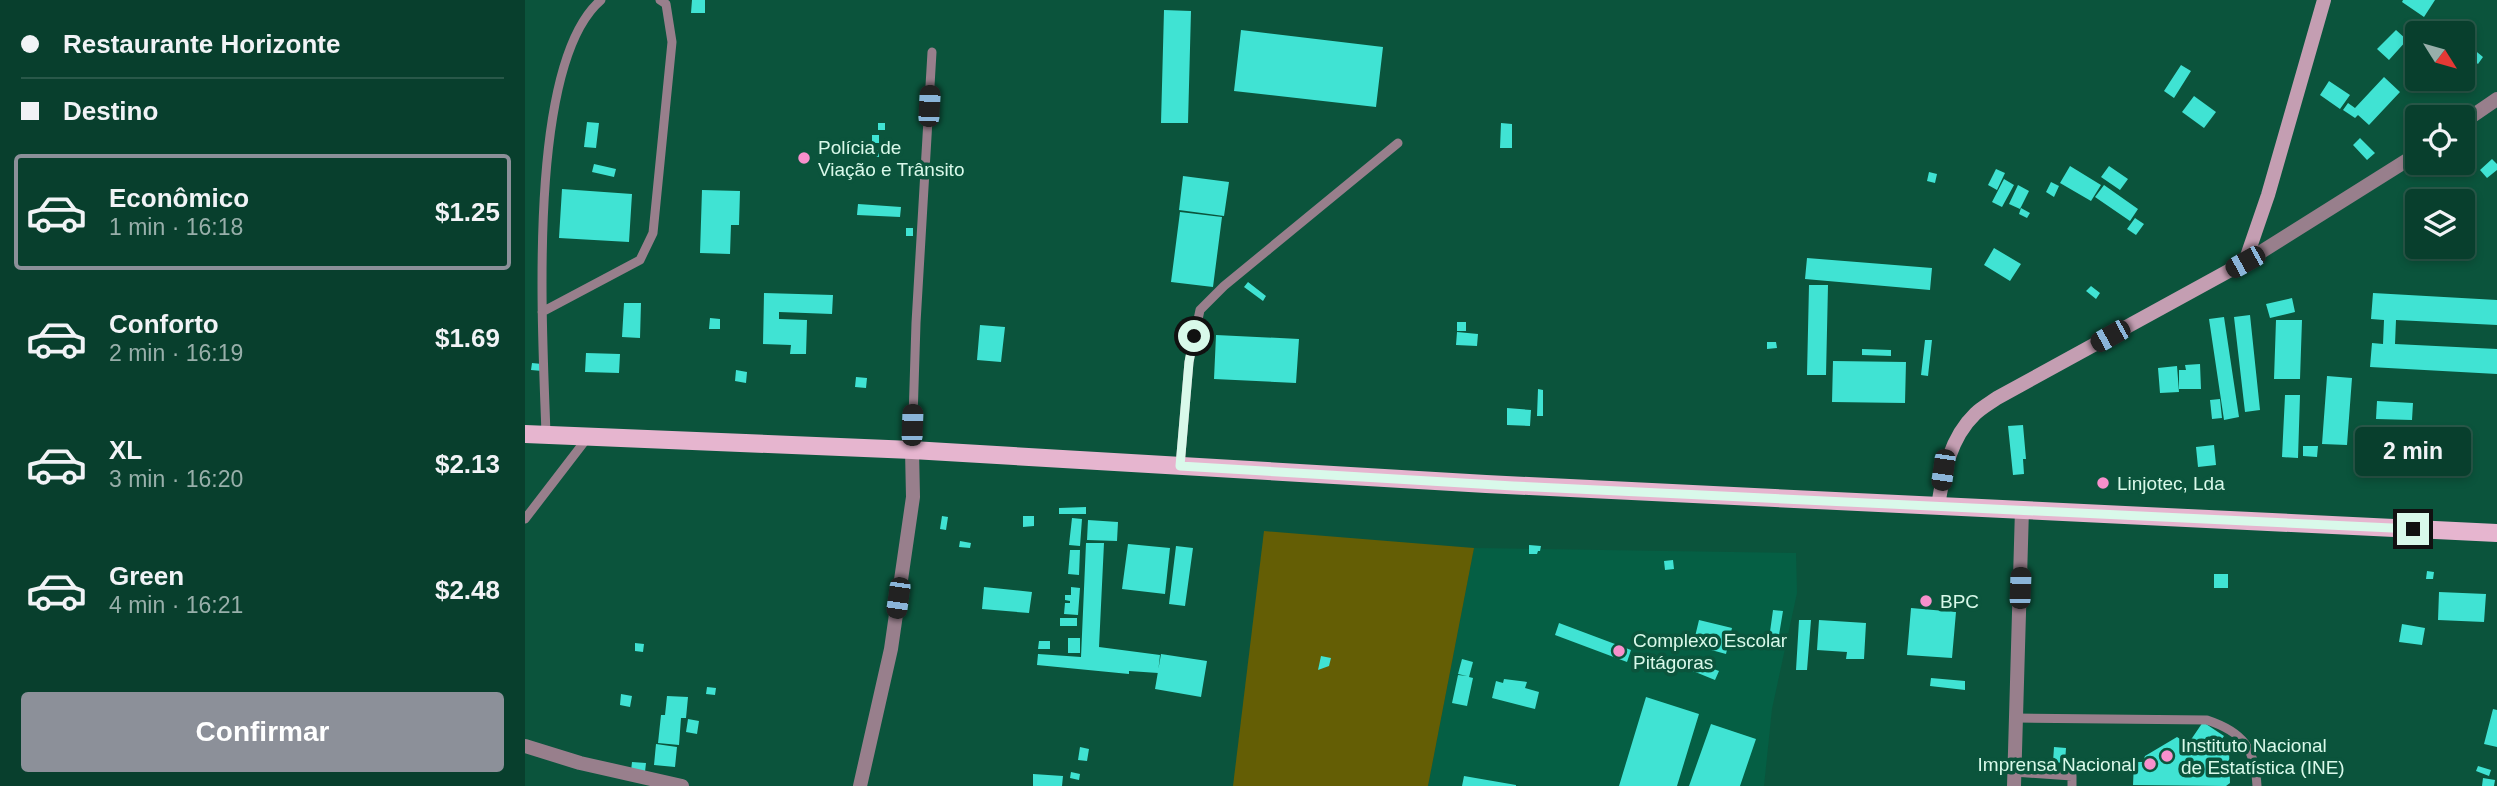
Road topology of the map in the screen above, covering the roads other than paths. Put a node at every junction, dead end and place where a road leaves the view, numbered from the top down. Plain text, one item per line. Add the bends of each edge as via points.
1 (601, 0) edge
2 (660, 0) edge
3 (2324, 0) edge
4 (932, 52) dead end
5 (2497, 99) edge
6 (2475, 114) edge
7 (1398, 143) dead end
8 (2405, 161) edge
9 (2245, 262) junction
10 (542, 312) junction
11 (525, 434) edge
12 (546, 435) junction
13 (588, 437) junction
14 (912, 450) junction
15 (1180, 466) junction
16 (1938, 506) junction
17 (2022, 509) junction
18 (525, 519) edge
19 (2497, 533) edge
20 (2016, 718) junction
21 (525, 746) edge
22 (2014, 779) edge
23 (682, 786) edge
24 (860, 786) edge
25 (2072, 786) edge
26 (2257, 786) edge

1 - 10 lane via 586,12 571,40 550,108 539,243
2 - 10 lane via 666,4 672,42 653,233 640,260
3 - 9 street
4 - 14 lane
5 - 6 street
7 - 15 lane via 1200,310 1189,362
8 - 9 street
9 - 16 street via 1975,414 1943,470
10 - 12 lane
11 - 12 main road
12 - 13 main road
13 - 14 main road
13 - 18 lane
14 - 15 main road
14 - 24 street via 913,497 891,649
15 - 16 main road
16 - 17 main road
17 - 19 main road
17 - 20 street
20 - 22 street
20 - 26 lane via 2207,720 2244,740 2253,755
21 - 23 street
22 - 25 lane via 2072,776

